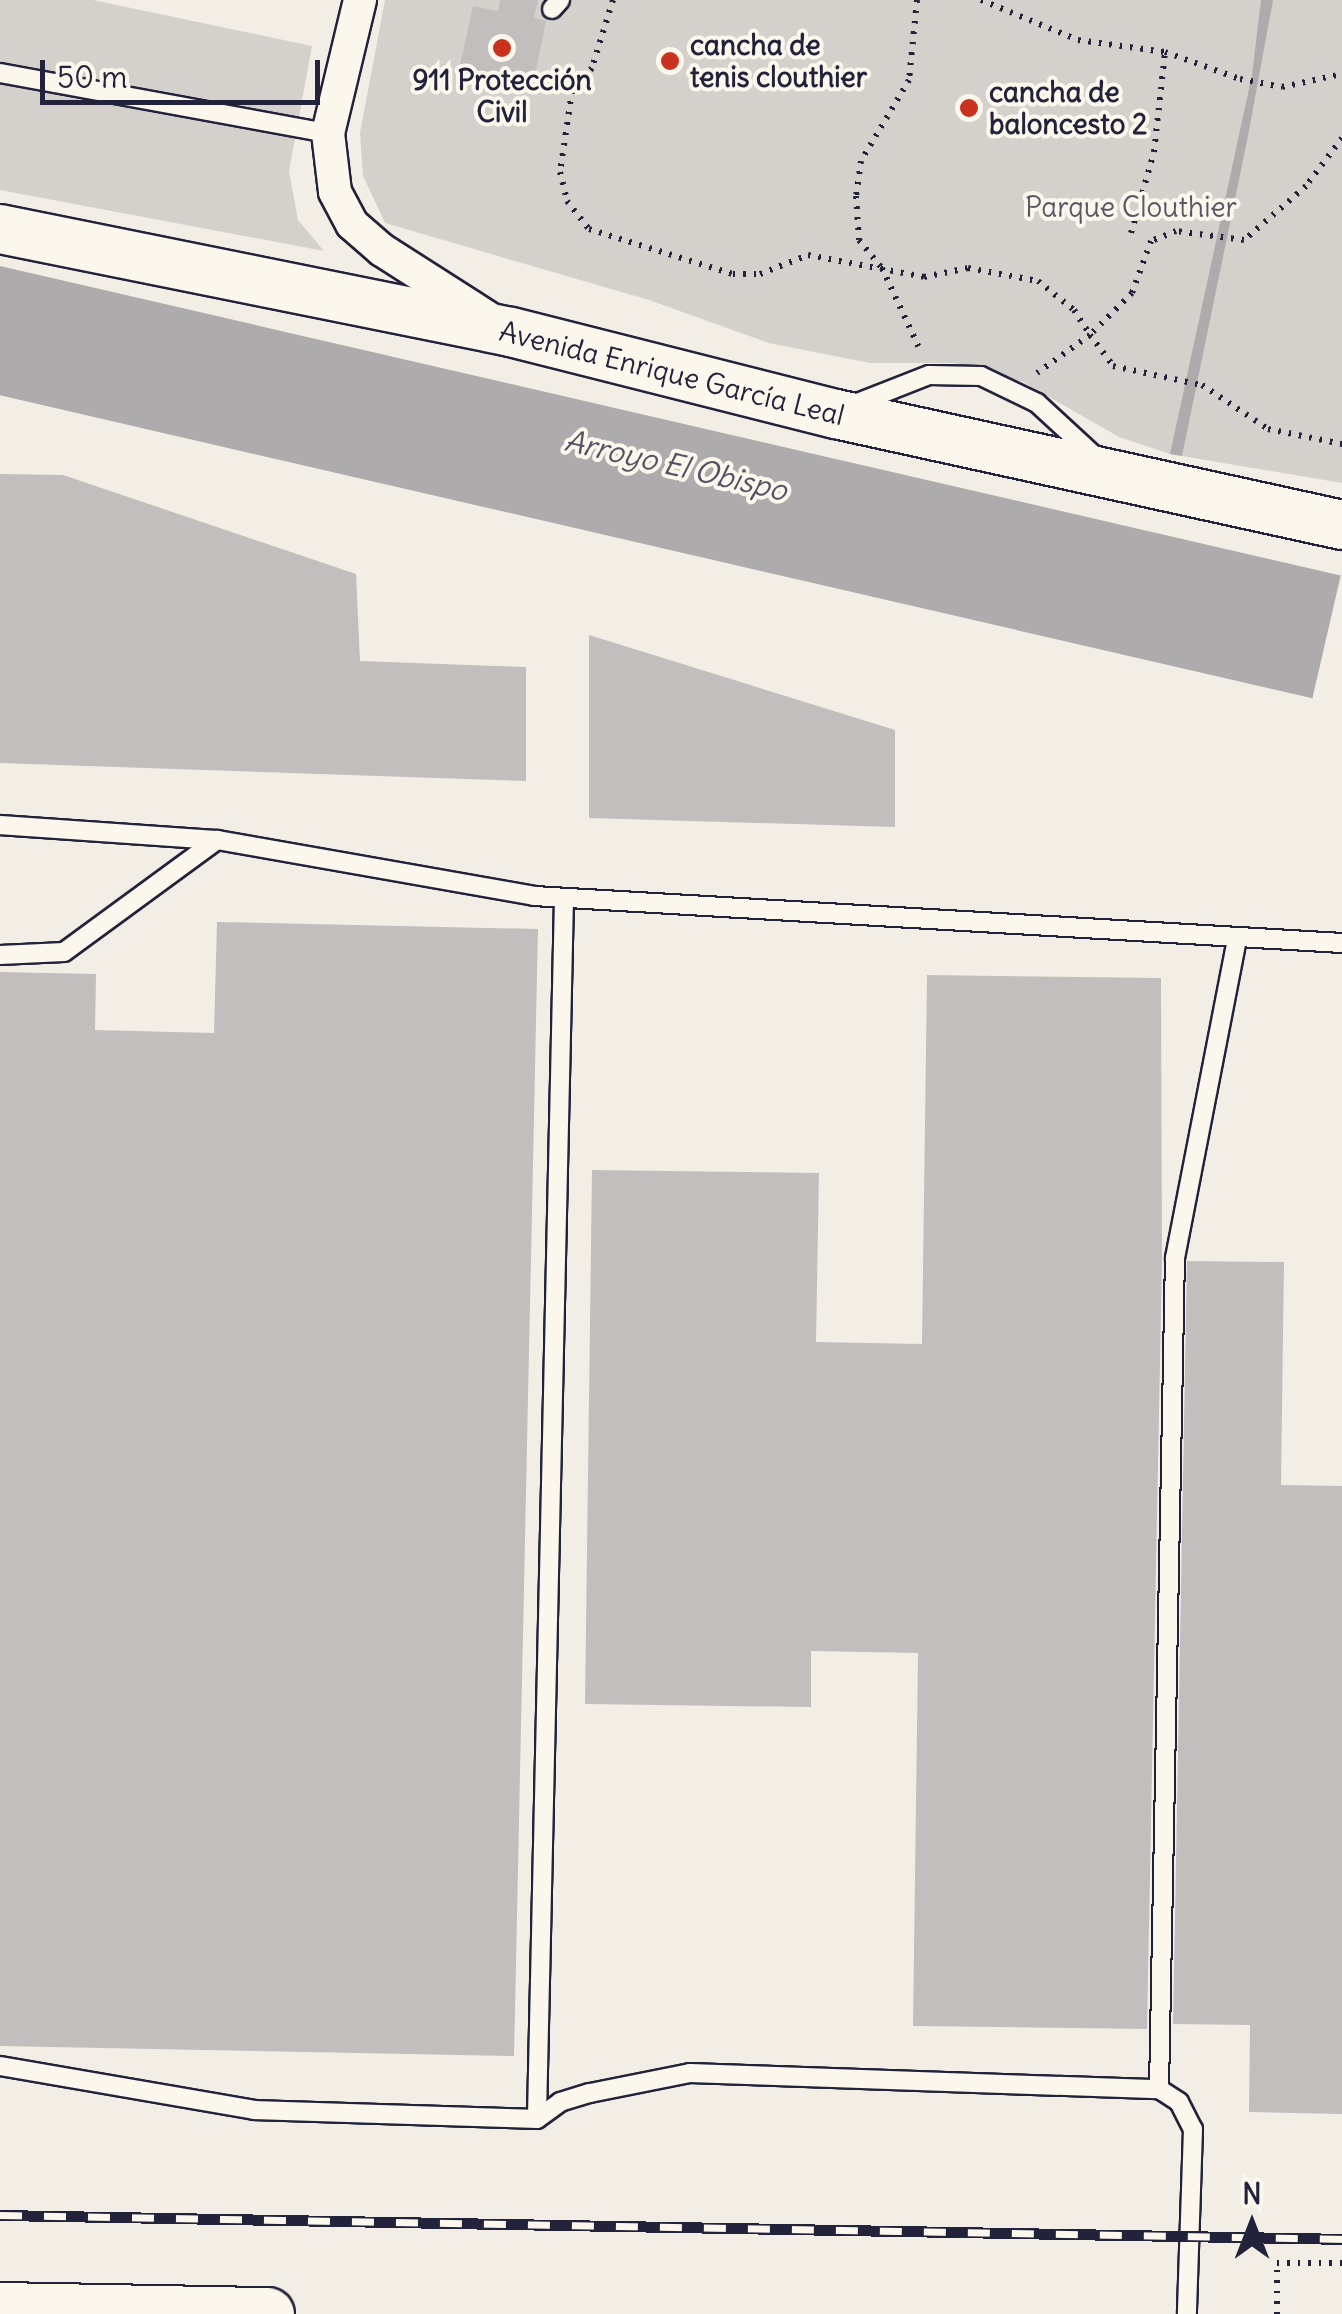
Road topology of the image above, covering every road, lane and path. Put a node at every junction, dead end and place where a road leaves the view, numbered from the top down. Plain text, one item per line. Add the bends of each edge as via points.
1 (360, 0) edge
2 (613, 0) edge
3 (917, 0) edge
4 (980, 0) edge
5 (1165, 52) junction
6 (0, 73) edge
7 (1342, 74) edge
8 (328, 132) junction
9 (1342, 138) edge
10 (0, 228) edge
11 (1131, 233) dead end
12 (882, 268) junction
13 (511, 332) junction
14 (1090, 335) junction
15 (929, 374) junction
16 (1014, 390) junction
17 (836, 414) junction
18 (1342, 444) edge
19 (1110, 473) junction
20 (1342, 525) edge
21 (0, 825) edge
22 (216, 840) junction
23 (564, 898) junction
24 (1237, 939) junction
25 (1342, 943) edge
26 (0, 955) edge
27 (0, 2066) edge
28 (1159, 2089) junction
29 (537, 2119) junction
30 (1342, 2263) edge
31 (0, 2309) edge
32 (268, 2314) edge
33 (1187, 2314) edge
34 (1277, 2314) edge

1 - 8 street
2 - 12 path via 592,68 572,91 560,172 566,201 588,229 734,274 760,274 808,255
3 - 12 path via 909,80 861,160 859,240
4 - 5 path via 1078,40
5 - 7 path via 1282,87
5 - 11 path via 1154,152
6 - 8 lane
8 - 13 street via 336,192 352,224 409,270
9 - 14 path via 1306,186 1244,240 1176,231 1150,241 1132,293
10 - 13 street, Avenida Enrique García Leal
12 - 14 path via 924,278 968,268 1038,281 1074,310
12 - 15 path
13 - 17 street, Avenida Enrique García Leal
14 - 16 path
14 - 18 path via 1113,366 1202,385 1268,428
15 - 16 lane via 981,376
15 - 17 lane via 899,381
16 - 19 lane via 1060,422
17 - 19 street, Avenida Enrique García Leal
19 - 20 street, Avenida Enrique García Leal
21 - 22 lane
22 - 23 lane
22 - 26 lane via 64,952
23 - 24 lane
23 - 29 lane
24 - 25 lane
24 - 28 lane via 1175,1258
27 - 29 lane via 254,2110
28 - 29 lane via 690,2073 590,2092
28 - 33 lane via 1186,2112 1196,2152
30 - 34 path via 1277,2263
31 - 32 main road

